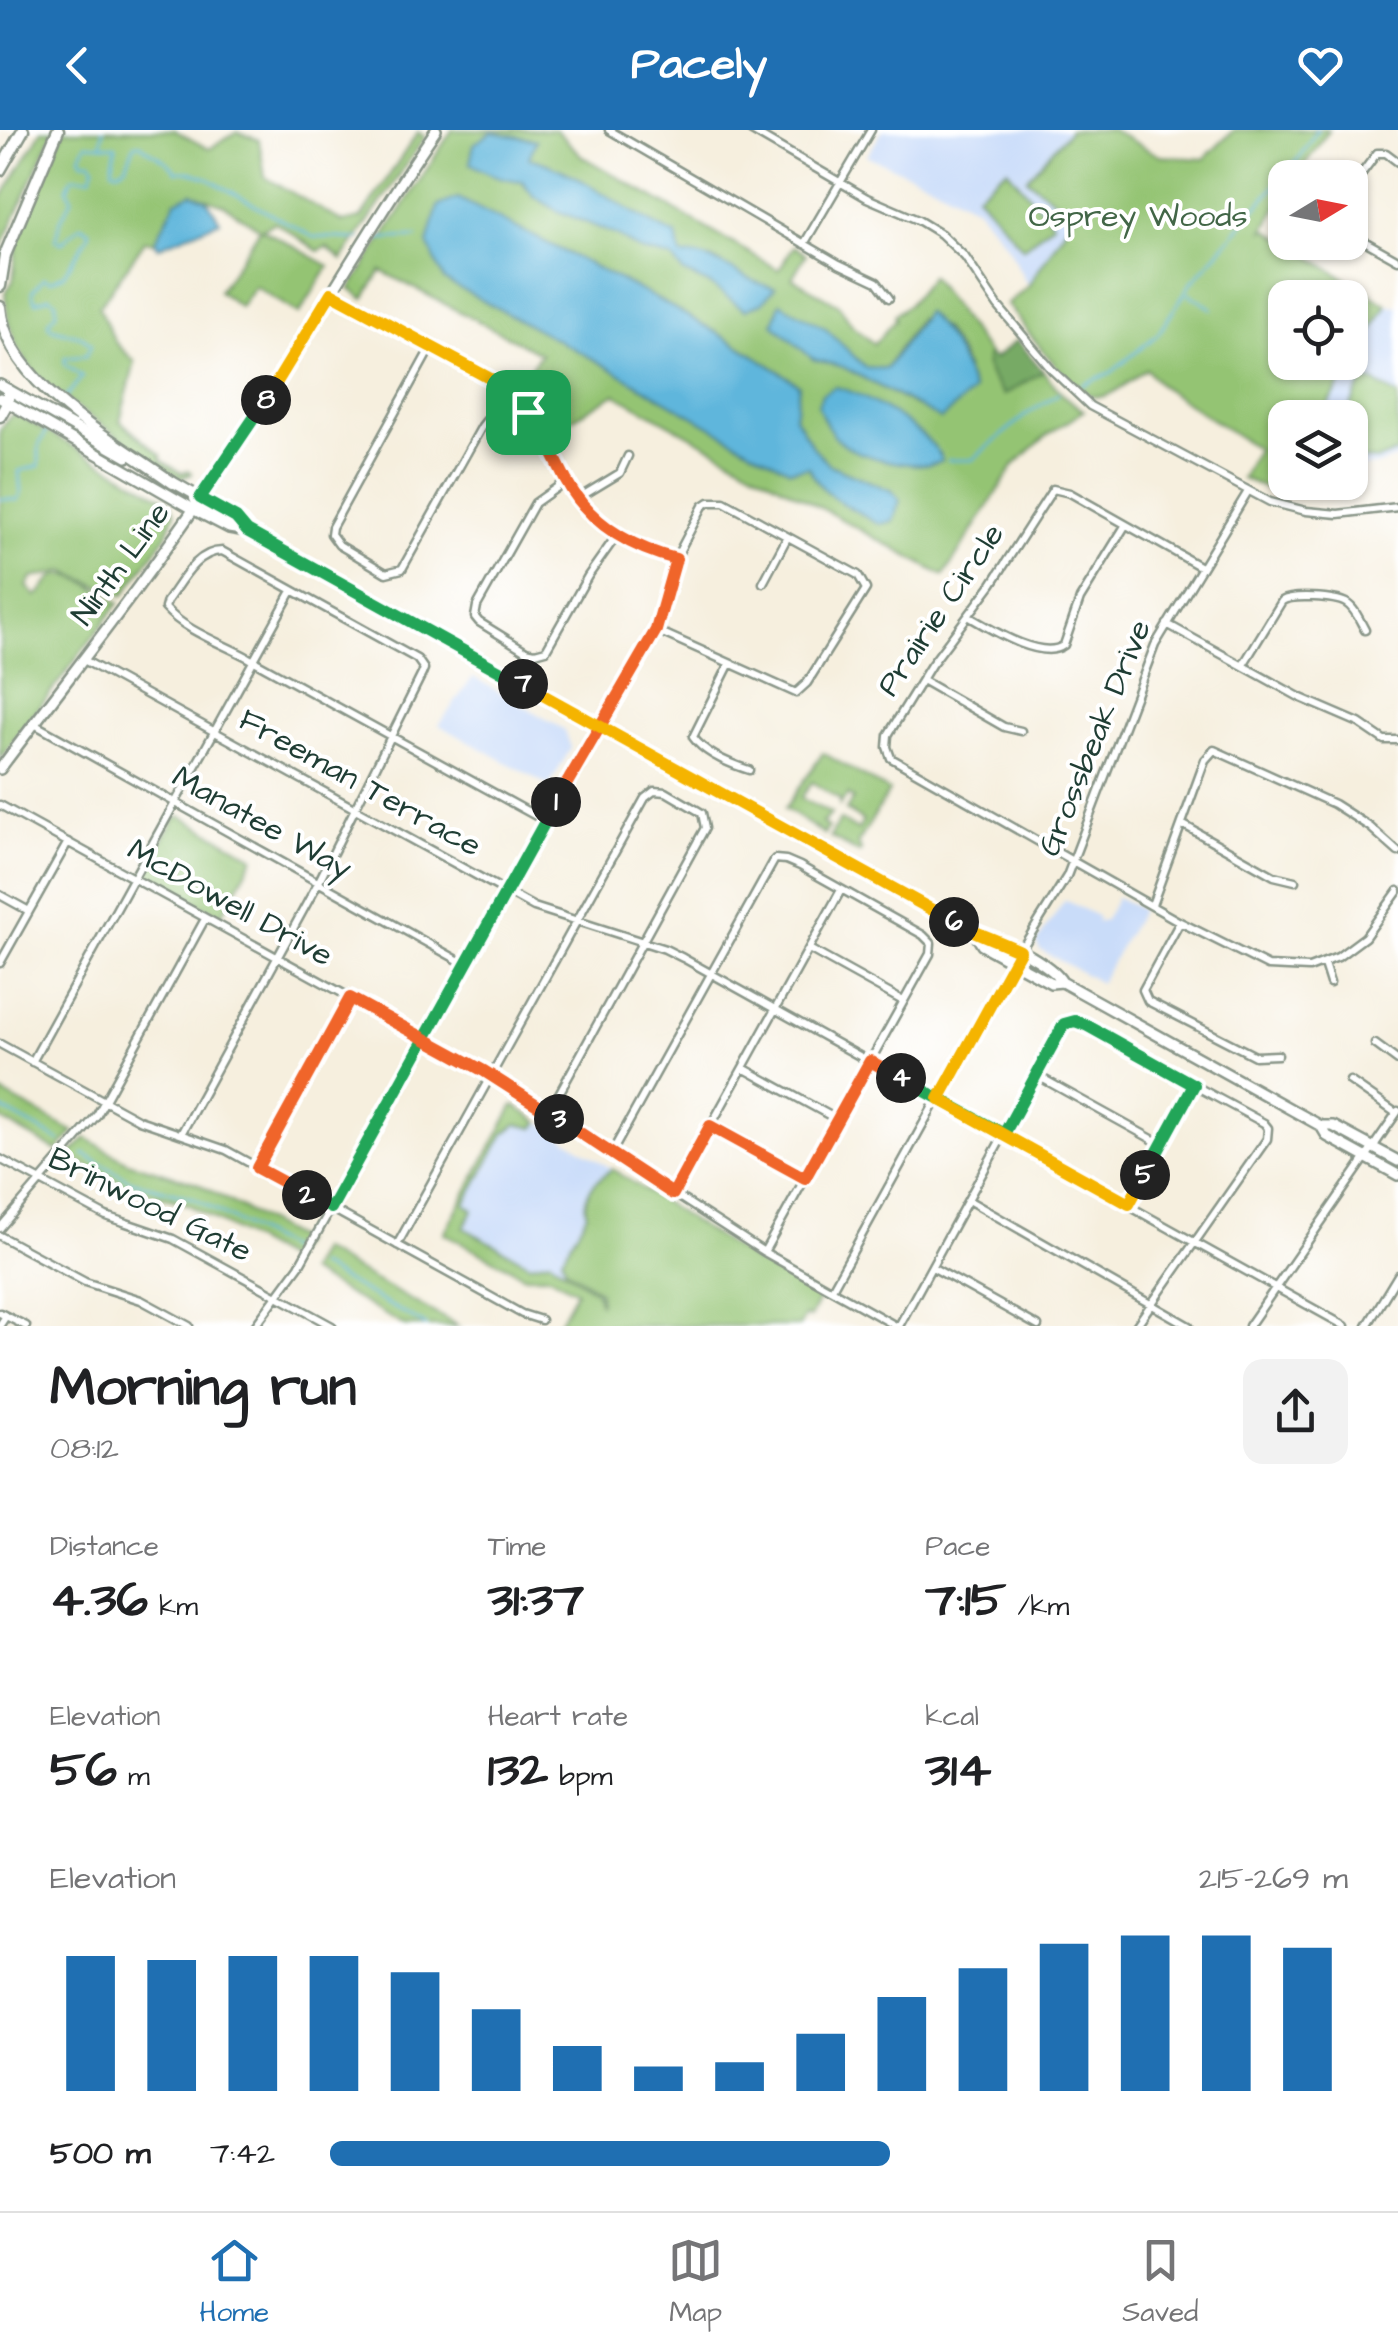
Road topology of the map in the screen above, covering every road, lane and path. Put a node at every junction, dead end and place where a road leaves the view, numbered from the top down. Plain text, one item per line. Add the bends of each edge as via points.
1 (24, 130) edge
2 (58, 130) edge
3 (436, 130) edge
4 (609, 130) edge
5 (750, 130) edge
6 (871, 130) edge
7 (1398, 162) edge
8 (1368, 165) edge
9 (0, 170) edge
10 (840, 183) junction
11 (1368, 243) edge
12 (804, 244) junction
13 (1398, 260) edge
14 (0, 286) edge
15 (331, 293) junction
16 (889, 298) dead end
17 (0, 307) edge
18 (432, 347) junction
19 (508, 393) junction
20 (4, 394) edge
21 (0, 416) edge
22 (78, 429) junction
23 (628, 456) dead end
24 (566, 481) junction
25 (173, 483) joint
26 (1247, 493) junction
27 (200, 498) junction
28 (578, 499) junction
29 (1398, 507) edge
30 (194, 508) junction
31 (1126, 526) junction
32 (247, 531) junction
33 (617, 535) junction
34 (787, 538) junction
35 (676, 559) junction
36 (1201, 567) junction
37 (763, 583) dead end
38 (292, 590) junction
39 (968, 616) junction
40 (1166, 624) junction
41 (656, 630) junction
42 (1365, 630) dead end
43 (82, 659) junction
44 (254, 660) junction
45 (730, 665) junction
46 (1242, 665) junction
47 (922, 680) junction
48 (34, 724) junction
49 (600, 728) junction
50 (214, 732) junction
51 (1021, 732) dead end
52 (390, 735) junction
53 (1398, 740) edge
54 (0, 769) edge
55 (750, 770) dead end
56 (176, 804) junction
57 (0, 805) edge
58 (354, 810) junction
59 (545, 822) junction
60 (1182, 824) junction
61 (68, 842) junction
62 (1398, 852) edge
63 (1072, 862) junction
64 (132, 878) junction
65 (1295, 881) dead end
66 (318, 883) junction
67 (842, 890) junction
68 (1398, 891) edge
69 (506, 892) junction
70 (0, 895) edge
71 (1152, 906) junction
72 (28, 912) junction
73 (205, 919) junction
74 (577, 922) junction
75 (1180, 922) junction
76 (975, 933) junction
77 (643, 942) junction
78 (809, 948) junction
79 (1020, 951) junction
80 (277, 958) junction
81 (1013, 962) junction
82 (0, 963) edge
83 (466, 964) junction
84 (1324, 964) junction
85 (710, 972) junction
86 (1062, 982) junction
87 (1330, 983) dead end
88 (350, 998) junction
89 (903, 1001) junction
90 (776, 1008) junction
91 (424, 1039) junction
92 (0, 1044) edge
93 (1375, 1044) dead end
94 (1278, 1055) dead end
95 (1398, 1060) edge
96 (870, 1061) junction
97 (32, 1062) junction
98 (743, 1068) junction
99 (492, 1076) junction
100 (1038, 1076) junction
101 (1350, 1081) dead end
102 (1194, 1085) junction
103 (939, 1099) junction
104 (105, 1102) junction
105 (549, 1112) junction
106 (1397, 1112) edge
107 (838, 1120) junction
108 (710, 1126) junction
109 (1320, 1126) junction
110 (181, 1134) junction
111 (1004, 1134) junction
112 (1162, 1144) junction
113 (1373, 1147) junction
114 (612, 1154) junction
115 (1366, 1158) junction
116 (0, 1159) edge
117 (1398, 1161) edge
118 (257, 1168) junction
119 (1398, 1176) edge
120 (805, 1178) junction
121 (40, 1182) junction
122 (673, 1194) junction
123 (968, 1200) junction
124 (1129, 1204) junction
125 (331, 1208) junction
126 (0, 1228) edge
127 (0, 1236) edge
128 (1196, 1241) junction
129 (398, 1246) junction
130 (764, 1252) junction
131 (932, 1267) junction
132 (1398, 1275) edge
133 (1277, 1287) junction
134 (832, 1289) junction
135 (278, 1296) junction
136 (1152, 1303) junction
137 (3, 1315) edge
138 (542, 1320) dead end
139 (0, 1324) edge
140 (26, 1326) edge
141 (189, 1326) edge
142 (255, 1326) edge
143 (332, 1326) edge
144 (897, 1326) edge
145 (1038, 1326) edge
146 (1136, 1326) edge
147 (1189, 1326) edge
148 (1250, 1326) edge
149 (1345, 1326) edge
150 (1367, 1326) edge

1 - 9 highway
2 - 14 highway via 5,255
3 - 15 main road, Ninth Line
4 - 12 street
5 - 10 street
6 - 10 street
7 - 8 street via 1377,153
10 - 12 street
10 - 26 street via 926,224 954,245 998,306 1083,400
11 - 13 street
12 - 16 street via 877,282
15 - 18 street
15 - 27 main road, Ninth Line
17 - 22 highway via 14,352
18 - 19 street
18 - 19 street via 332,528 339,546 386,573 402,569 482,426
19 - 24 street via 538,426
20 - 21 highway
20 - 22 main road
22 - 25 highway
22 - 30 main road
23 - 28 street via 620,472
24 - 28 street
24 - 33 street via 529,512 477,606 479,622 542,653
25 - 27 main road
26 - 29 street via 1326,514
26 - 36 street, Grossbeak Drive
27 - 30 main road, Ninth Line
27 - 32 main road
28 - 33 street
30 - 32 main road
30 - 43 main road, Ninth Line
31 - 36 street, Prairie Circle
31 - 39 street, Prairie Circle via 1070,493 1052,490
31 - 39 street via 1080,599 1058,650 1013,640
32 - 49 main road
33 - 35 street
34 - 35 street via 724,502 709,502
34 - 37 street
34 - 45 street via 858,575 864,594 796,693
35 - 41 street
36 - 40 street, Grossbeak Drive
38 - 44 street
38 - 44 street via 216,550 194,564 166,601 169,614
38 - 52 street via 422,663
39 - 47 street, Prairie Circle
40 - 46 street
40 - 63 street, Grossbeak Drive
41 - 45 street
41 - 49 street
42 - 46 street via 1342,601 1290,595
43 - 48 main road, Ninth Line
43 - 50 street, Freeman Terrace
44 - 50 street
44 - 52 street
45 - 55 street via 693,737
46 - 53 street via 1384,740
47 - 51 street
47 - 63 street, Prairie Circle via 888,734 891,758
48 - 54 main road, Ninth Line
48 - 56 street, Manatee Way
49 - 59 street
49 - 76 main road
50 - 56 street
50 - 58 street, Freeman Terrace
52 - 58 street
52 - 59 street
56 - 64 street
56 - 66 street, Manatee Way
57 - 61 street, McDowell Drive
58 - 66 street
58 - 69 street, Freeman Terrace
59 - 69 street
60 - 62 street via 1214,750 1334,804
60 - 65 street
60 - 71 street
61 - 64 street, McDowell Drive
61 - 72 street
63 - 71 street, Prairie Circle
63 - 79 street, Grossbeak Drive
64 - 73 street, McDowell Drive
64 - 97 street
66 - 80 street
66 - 83 street, Manatee Way
67 - 78 street
67 - 85 street via 775,860
67 - 89 street via 931,943
68 - 84 street via 1360,942
69 - 74 street, Freeman Terrace
69 - 83 street
70 - 72 street
71 - 75 street, Prairie Circle
72 - 82 street
73 - 80 street, McDowell Drive
73 - 104 street
74 - 77 street, Freeman Terrace
74 - 77 street via 645,798 666,792 702,813 706,823
74 - 99 street
75 - 84 street, Prairie Circle via 1262,964
75 - 94 street via 1142,990 1148,1001 1254,1056
76 - 79 main road
76 - 81 main road via 982,945
77 - 85 street, Freeman Terrace
77 - 105 street
78 - 89 street
78 - 90 street
79 - 81 street, Grossbeak Drive
79 - 86 main road via 1057,972
80 - 88 street, McDowell Drive
80 - 110 street
81 - 86 main road via 1051,983
81 - 103 street, Grossbeak Drive
83 - 91 street
84 - 87 street
85 - 90 street, Freeman Terrace
85 - 114 street
86 - 109 main road
88 - 91 street, McDowell Drive
88 - 118 street
89 - 96 street
90 - 96 street, Freeman Terrace
90 - 98 street
91 - 99 street, McDowell Drive
91 - 125 street
92 - 97 street
93 - 95 street
96 - 103 street, Freeman Terrace
96 - 107 street
97 - 104 street
98 - 107 street
98 - 108 street
99 - 105 street, McDowell Drive
99 - 129 street
100 - 102 street via 1064,1024 1075,1021
100 - 111 street
100 - 112 street
101 - 106 street
102 - 112 street
102 - 128 street via 1264,1123 1269,1133
103 - 111 street, Freeman Terrace
103 - 134 street, Grossbeak Drive
104 - 110 street
104 - 121 street
105 - 114 street, McDowell Drive
106 - 113 street
107 - 120 street
108 - 120 street
108 - 122 street
109 - 113 main road
109 - 115 main road
110 - 118 street
111 - 123 street
111 - 124 street, Freeman Terrace
112 - 124 street
113 - 115 street
113 - 117 main road
114 - 122 street, McDowell Drive
115 - 119 main road
115 - 133 street
116 - 121 street, Brinwood Gate
118 - 125 street
120 - 130 street
121 - 126 street
121 - 135 street, Brinwood Gate via 106,1216 174,1239
122 - 130 street, McDowell Drive
123 - 131 street
123 - 136 street
124 - 128 street, Freeman Terrace
125 - 129 street
125 - 135 street
127 - 141 street
128 - 133 street, Freeman Terrace
128 - 136 street
129 - 138 street
130 - 134 street, McDowell Drive
131 - 144 street
131 - 145 street
132 - 150 street
133 - 148 street
133 - 149 street, Freeman Terrace
134 - 144 street, McDowell Drive
135 - 142 street
135 - 143 street, Brinwood Gate
136 - 146 street
136 - 147 street
137 - 139 street
137 - 140 street

